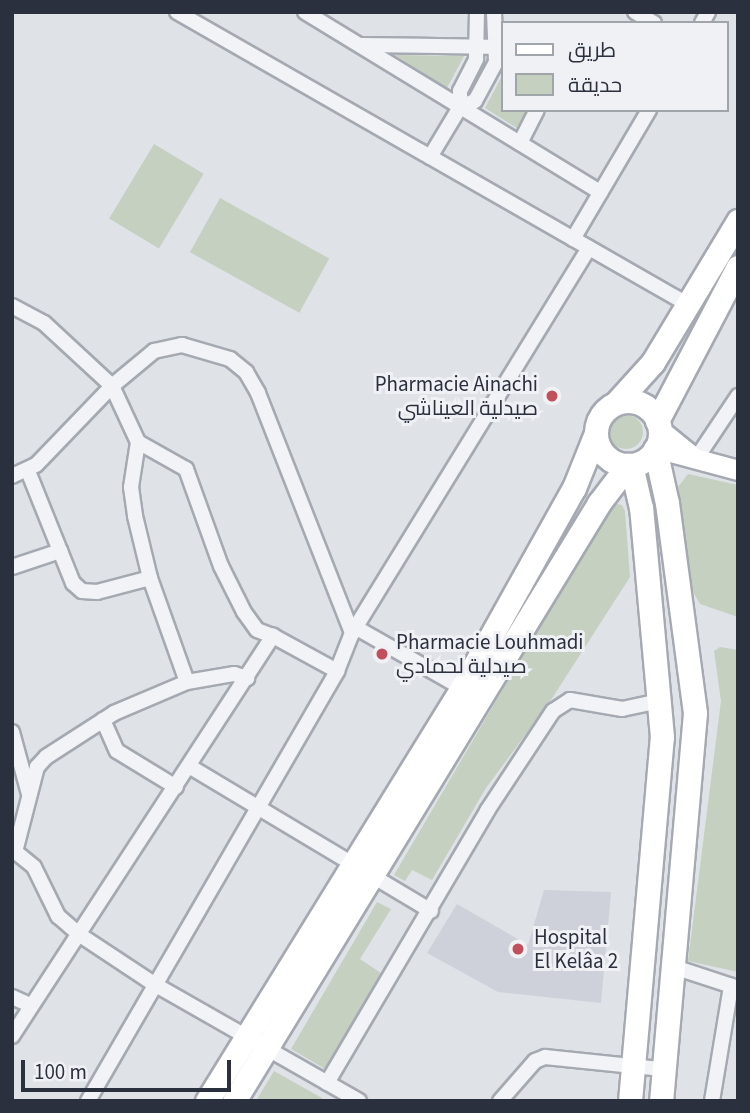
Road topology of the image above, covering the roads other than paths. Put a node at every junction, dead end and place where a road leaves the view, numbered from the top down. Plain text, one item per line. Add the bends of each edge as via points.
1 (177, 12) edge
2 (305, 12) edge
3 (477, 12) edge
4 (494, 12) edge
5 (635, 12) edge
6 (651, 21) edge
7 (359, 46) junction
8 (477, 47) junction
9 (499, 47) edge
10 (460, 107) junction
11 (536, 112) edge
12 (648, 112) edge
13 (520, 143) junction
14 (430, 157) junction
15 (600, 192) junction
16 (738, 221) edge
17 (573, 239) junction
18 (589, 248) junction
19 (738, 267) edge
20 (687, 304) junction
21 (12, 306) edge
22 (653, 362) junction
23 (676, 377) junction
24 (112, 386) junction
25 (738, 396) edge
26 (616, 403) junction
27 (596, 433) junction
28 (657, 436) junction
29 (138, 442) junction
30 (696, 459) junction
31 (630, 465) junction
32 (738, 470) edge
33 (28, 471) junction
34 (12, 476) edge
35 (574, 488) junction
36 (599, 503) junction
37 (667, 503) junction
38 (640, 508) junction
39 (60, 551) junction
40 (12, 567) edge
41 (149, 578) junction
42 (678, 597) junction
43 (650, 600) junction
44 (353, 630) junction
45 (273, 636) junction
46 (337, 671) junction
47 (247, 678) junction
48 (187, 682) junction
49 (462, 688) junction
50 (660, 701) junction
51 (103, 720) junction
52 (12, 732) edge
53 (189, 766) junction
54 (176, 787) junction
55 (30, 796) junction
56 (256, 806) junction
57 (14, 848) edge
58 (351, 863) junction
59 (372, 876) junction
60 (330, 900) junction
61 (352, 911) junction
62 (431, 911) junction
63 (80, 935) junction
64 (671, 966) junction
65 (154, 984) junction
66 (735, 987) edge
67 (12, 997) edge
68 (30, 1005) junction
69 (12, 1036) edge
70 (245, 1036) junction
71 (266, 1049) junction
72 (631, 1066) junction
73 (662, 1069) junction
74 (327, 1083) junction
75 (88, 1101) edge
76 (207, 1101) edge
77 (234, 1101) edge
78 (359, 1101) edge
79 (500, 1101) edge
80 (630, 1101) edge
81 (661, 1101) edge
82 (712, 1101) edge

1 - 14 street
2 - 7 street
3 - 8 street
4 - 9 street
5 - 6 street
7 - 8 street
7 - 10 street
8 - 9 street
8 - 10 street via 460,91
9 - 10 street via 475,101
10 - 13 street
10 - 14 street
11 - 13 street
12 - 15 street
13 - 15 street
14 - 17 street
15 - 17 street
16 - 20 main road
17 - 18 street
18 - 20 street
18 - 44 street
19 - 23 main road
20 - 22 main road
21 - 24 street via 44,323
22 - 23 main road
22 - 26 main road
23 - 28 main road
24 - 29 street
24 - 33 street
24 - 44 street via 165,347 199,348 230,359 246,372
25 - 30 street
26 - 27 main road via 601,415
26 - 28 main road via 645,406
27 - 31 main road via 609,459
27 - 35 main road
28 - 30 street
28 - 31 main road
28 - 37 main road
29 - 41 street via 131,487
29 - 45 street via 176,460 192,476 221,566 244,612 257,630
30 - 32 street
31 - 36 main road
31 - 38 main road
33 - 34 street
33 - 39 street
35 - 36 main road
35 - 49 main road
36 - 59 main road
37 - 38 main road
37 - 42 main road
38 - 43 main road
39 - 40 street
39 - 41 street via 73,583 82,591 97,592
41 - 48 street
42 - 43 main road
42 - 64 main road via 695,713
43 - 50 main road
44 - 46 street
44 - 49 street
45 - 46 street
45 - 47 street
46 - 56 street
47 - 48 street via 234,674
47 - 53 street
48 - 51 street
49 - 58 main road
50 - 62 street via 622,709 579,699 561,704 487,811
50 - 72 main road via 662,737
51 - 54 street via 117,751
51 - 55 street via 46,757 37,767
52 - 55 street
53 - 54 street
53 - 56 street
54 - 63 street
55 - 57 street
56 - 58 street
56 - 65 street
57 - 63 street via 33,867 58,916
58 - 59 street
58 - 60 main road
59 - 61 main road
59 - 62 street
60 - 61 main road
60 - 70 main road
61 - 71 main road
62 - 74 street
63 - 65 street
63 - 68 street
64 - 66 street
64 - 73 main road
65 - 70 street
65 - 75 street
66 - 82 street
67 - 68 street
68 - 69 street
70 - 71 street
70 - 76 main road
71 - 74 street
71 - 77 main road
72 - 73 street
72 - 79 street via 545,1057 535,1061
72 - 80 main road
73 - 81 main road
74 - 78 street

